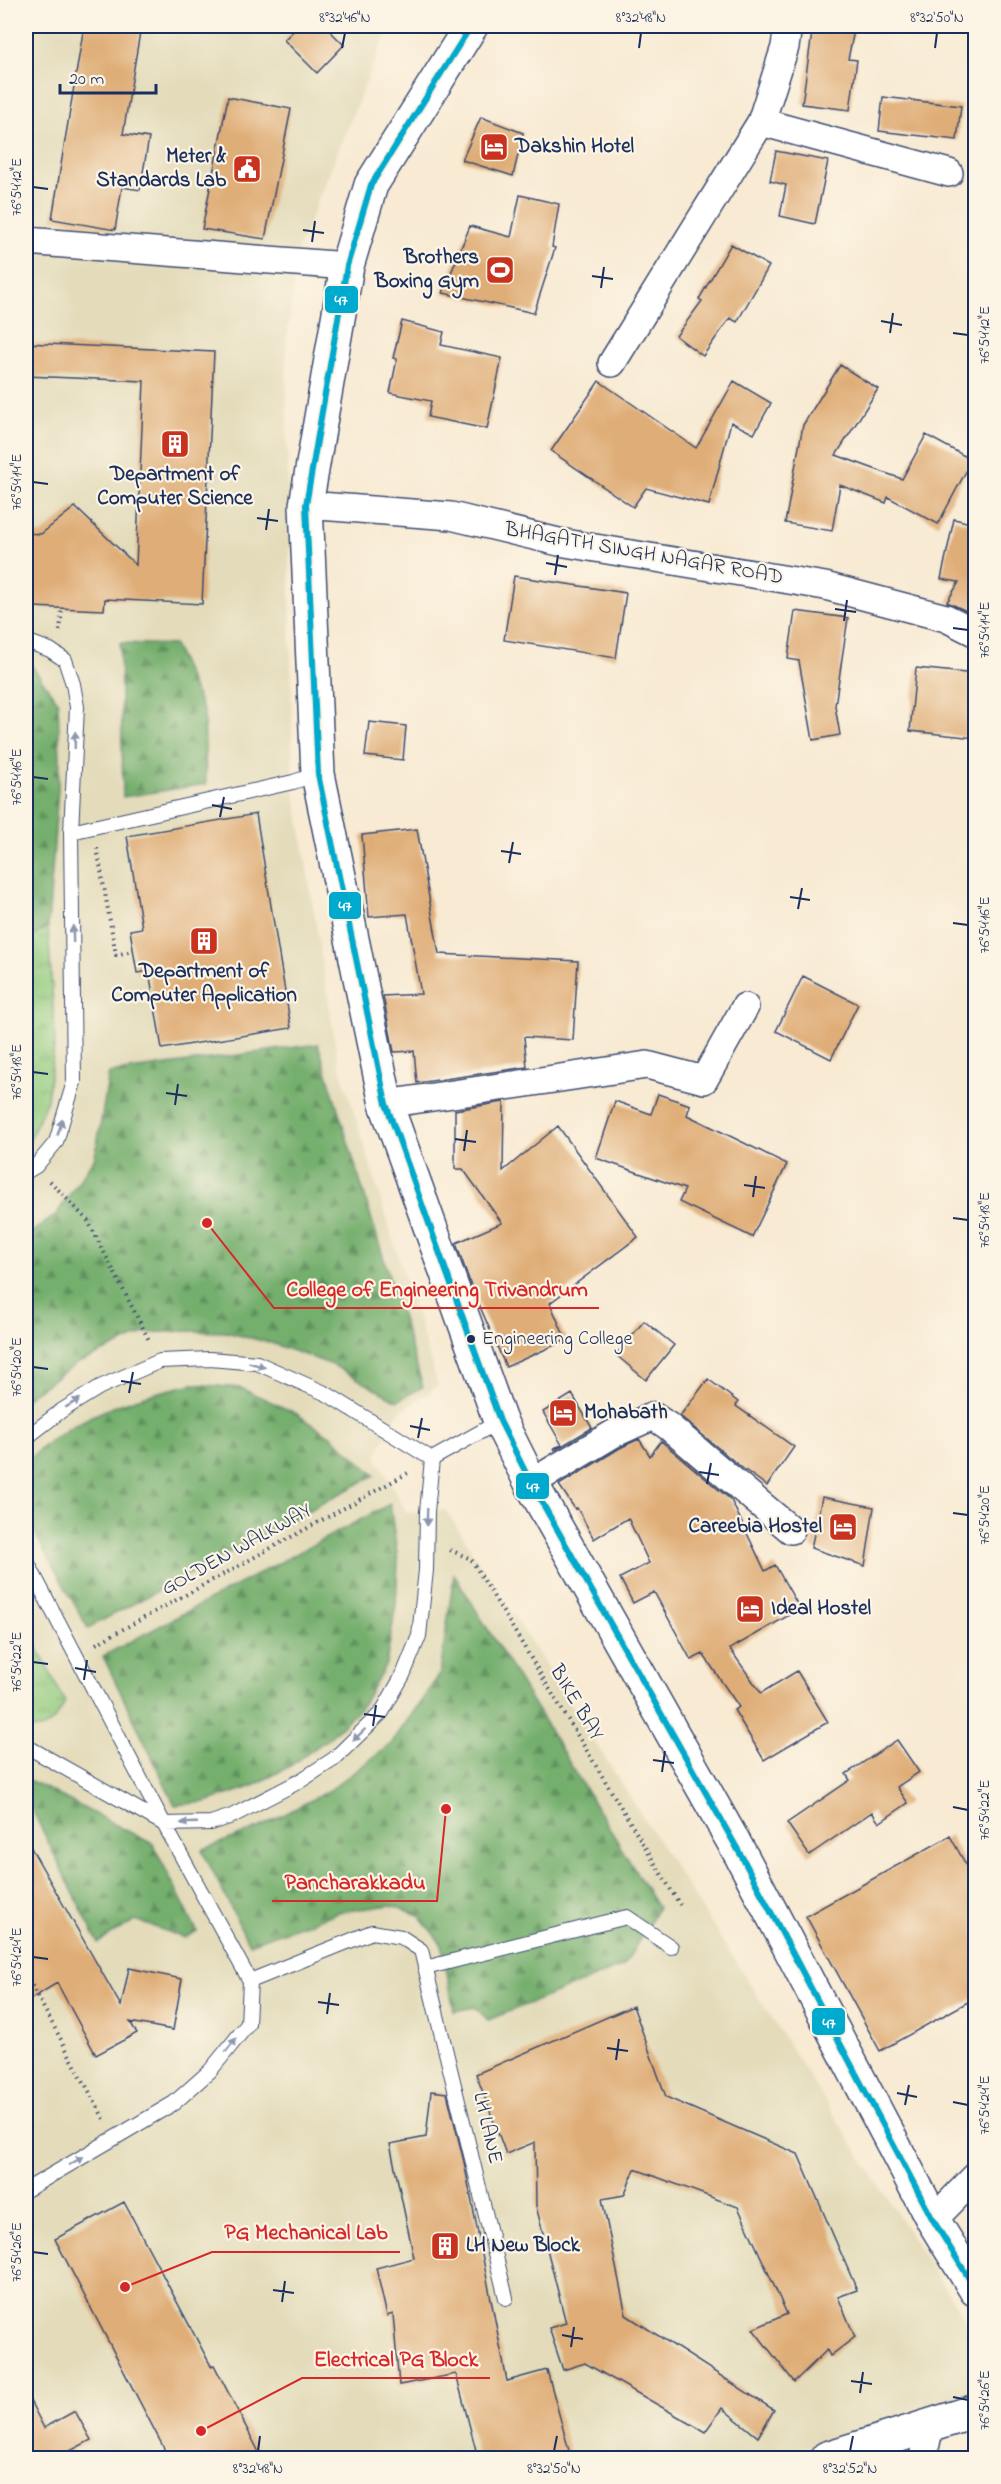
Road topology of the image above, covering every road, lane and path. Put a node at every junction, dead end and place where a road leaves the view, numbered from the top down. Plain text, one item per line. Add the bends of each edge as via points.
1 (471, 26) edge
2 (788, 26) edge
3 (761, 122) junction
4 (949, 173) dead end
5 (26, 241) edge
6 (347, 266) junction
7 (612, 363) dead end
8 (306, 505) junction
9 (975, 633) edge
10 (26, 641) edge
11 (318, 774) junction
12 (93, 827) junction
13 (71, 832) junction
14 (134, 951) dead end
15 (746, 1007) dead end
16 (386, 1104) junction
17 (31, 1169) edge
18 (160, 1361) junction
19 (500, 1421) junction
20 (26, 1438) edge
21 (432, 1459) junction
22 (390, 1483) dead end
23 (531, 1483) junction
24 (791, 1530) dead end
25 (426, 1540) junction
26 (26, 1560) edge
27 (98, 1643) dead end
28 (26, 1746) edge
29 (164, 1824) junction
30 (681, 1905) dead end
31 (671, 1947) dead end
32 (425, 1968) junction
33 (26, 1975) edge
34 (250, 1981) junction
35 (114, 2139) junction
36 (975, 2176) edge
37 (26, 2190) edge
38 (933, 2220) junction
39 (975, 2290) edge
40 (506, 2298) dead end
41 (975, 2411) edge
42 (930, 2425) junction
43 (826, 2458) edge
44 (923, 2458) edge

1 - 6 main road via 371,185
2 - 3 street
3 - 4 street
3 - 7 street
5 - 6 street
6 - 8 main road
8 - 9 street, BHAGATH SINGH NAGAR ROAD via 451,516 560,542 825,586 946,618
8 - 11 main road
13 -> 10 lane via 77,707 74,684 65,660
11 - 12 lane
11 - 16 main road
12 - 13 lane
12 - 14 path via 116,956
17 -> 13 lane via 56,1142 74,1082
15 - 16 street via 704,1080 647,1065
16 - 19 main road
17 - 18 path via 88,1221
20 -> 18 lane via 100,1387
18 -> 21 lane via 210,1359 256,1363 327,1394
19 - 21 lane
19 - 23 main road
21 -> 25 lane
22 - 27 path, GOLDEN WALKWAY
23 - 24 street via 613,1434 653,1416
23 - 38 main road via 742,1857
25 -> 29 lane via 419,1636 382,1712 334,1759 232,1816 212,1823
25 - 30 path, BIKE BAY via 471,1558
26 - 29 lane
28 - 29 lane
29 - 34 lane
31 - 32 lane via 627,1917
32 - 34 lane, LH LANE via 421,1950 401,1936 372,1932
32 - 40 lane, LH LANE
33 - 35 path
35 -> 34 lane via 174,2103 210,2072 248,2024
37 -> 35 lane
36 - 38 street
38 - 39 main road
41 - 42 main road
42 - 43 main road
42 - 44 street

